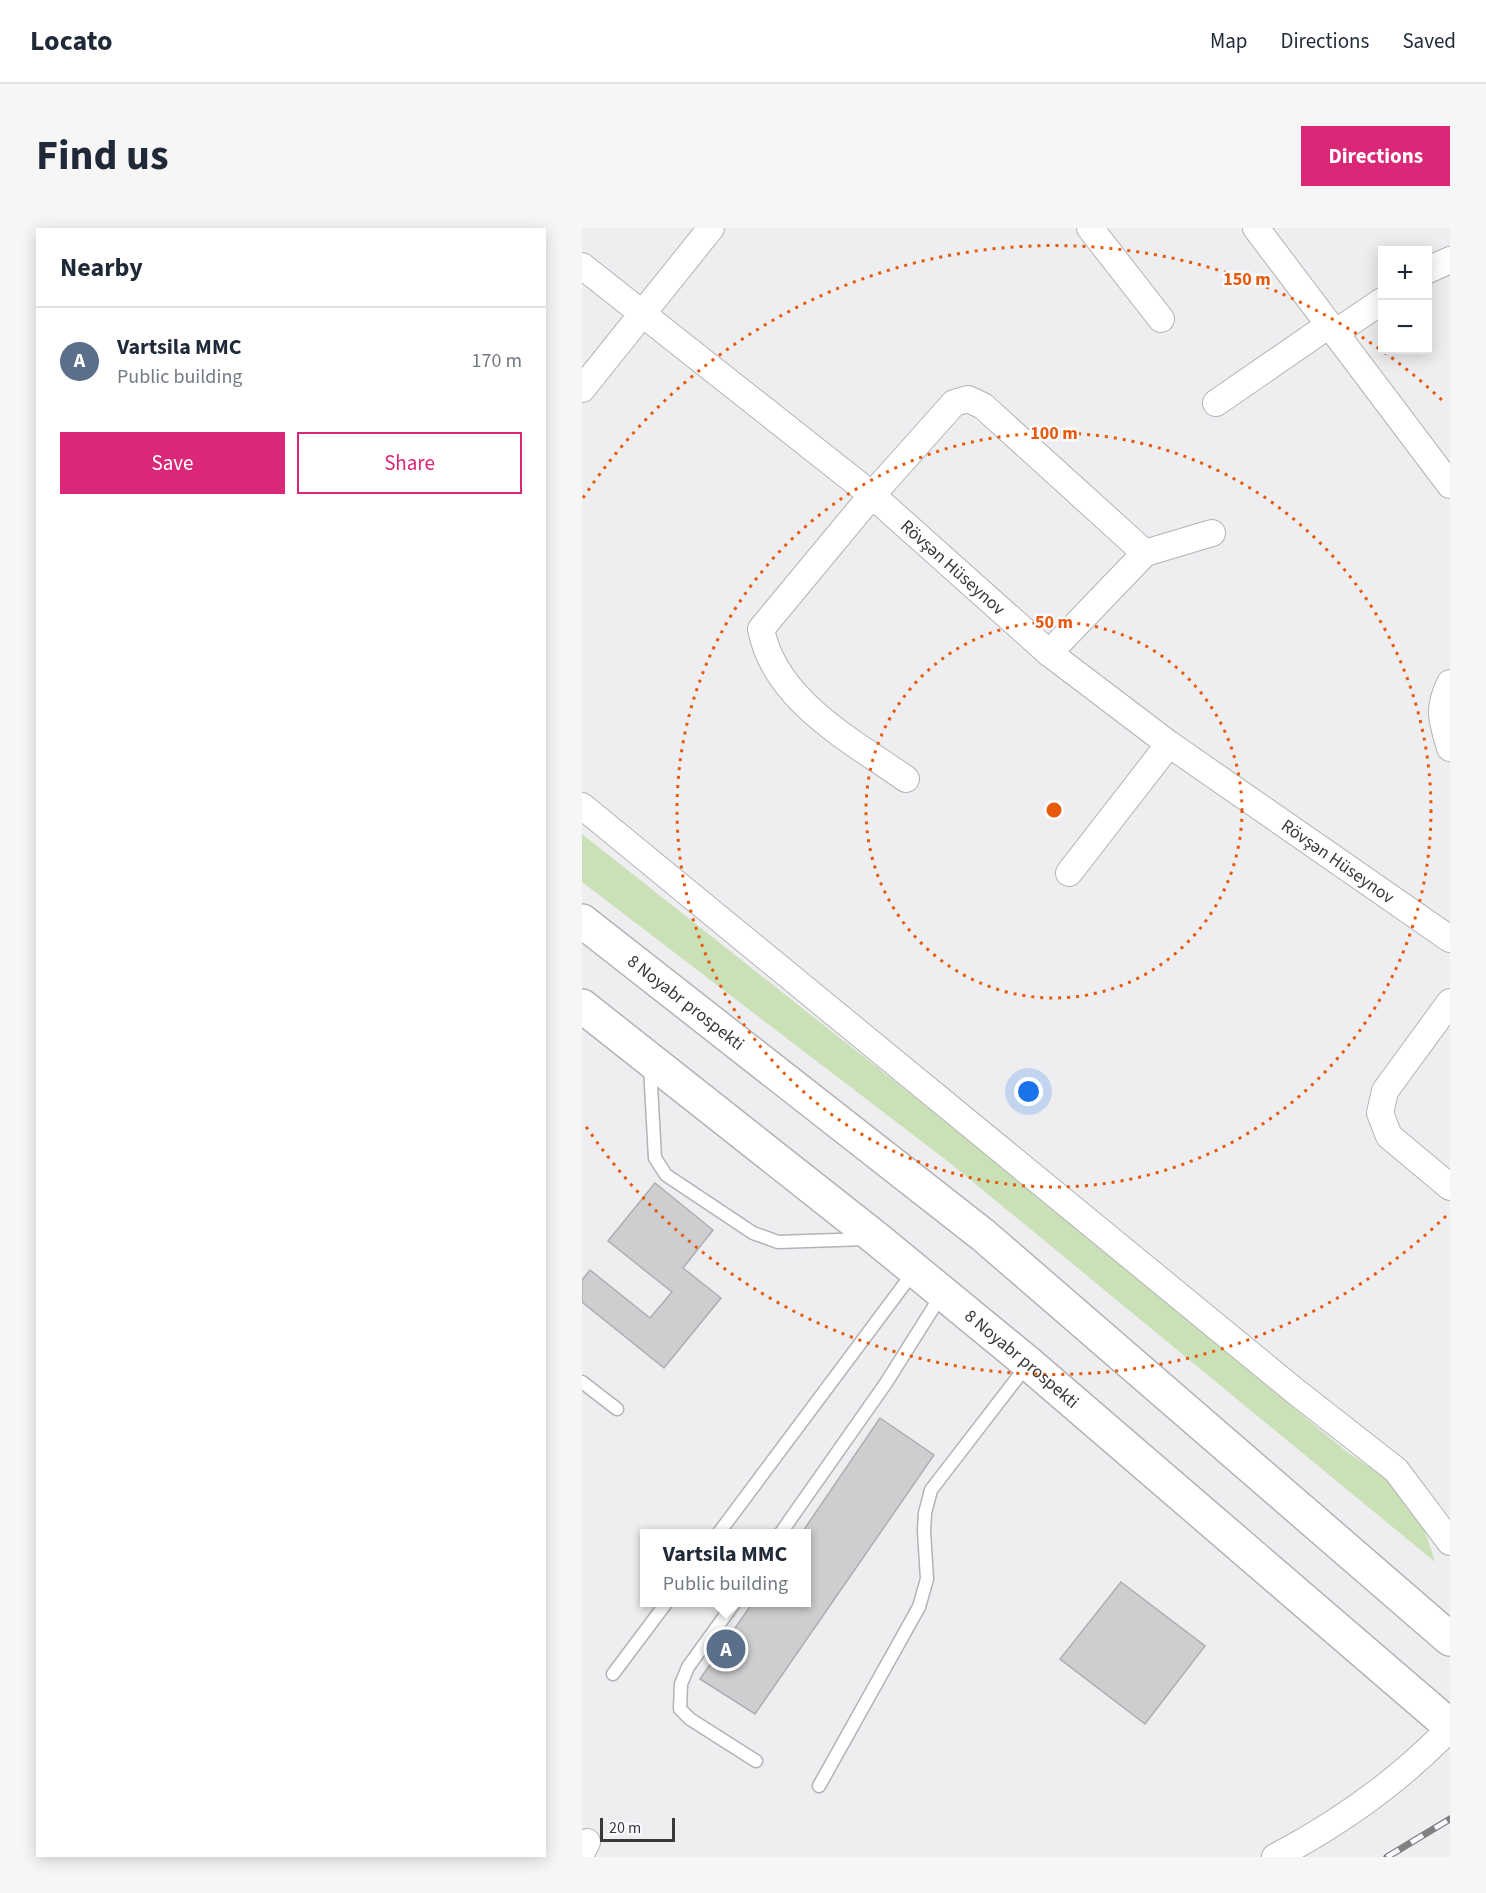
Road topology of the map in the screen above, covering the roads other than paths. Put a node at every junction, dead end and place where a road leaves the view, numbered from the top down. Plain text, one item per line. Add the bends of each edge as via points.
1 (711, 228) edge
2 (1090, 228) edge
3 (1256, 228) edge
4 (1450, 260) edge
5 (582, 266) edge
6 (1432, 268) edge
7 (1378, 304) edge
8 (643, 313) junction
9 (1161, 319) dead end
10 (1332, 329) junction
11 (582, 389) edge
12 (1216, 402) dead end
13 (1450, 486) edge
14 (872, 495) junction
15 (1212, 533) dead end
16 (1144, 553) junction
17 (1048, 654) junction
18 (1450, 683) edge
19 (1169, 744) junction
20 (1450, 748) edge
21 (906, 779) dead end
22 (582, 806) edge
23 (1069, 873) dead end
24 (582, 921) edge
25 (1450, 939) edge
26 (1450, 1002) edge
27 (582, 1006) edge
28 (649, 1057) junction
29 (1450, 1187) edge
30 (877, 1239) junction
31 (915, 1270) junction
32 (943, 1293) junction
33 (1028, 1363) junction
34 (582, 1382) edge
35 (617, 1409) dead end
36 (721, 1529) edge
37 (783, 1529) edge
38 (1450, 1542) edge
39 (663, 1607) edge
40 (731, 1607) edge
41 (1450, 1638) edge
42 (613, 1674) dead end
43 (1450, 1727) edge
44 (756, 1761) dead end
45 (819, 1786) dead end
46 (1275, 1857) edge

1 - 8 street
2 - 9 street
3 - 10 street
4 - 6 street
5 - 8 street, Rövşən Hüseynov
7 - 10 street
8 - 11 street
8 - 14 street, Rövşən Hüseynov
10 - 12 street
10 - 13 street
14 - 16 street via 954,403 968,399 983,406
14 - 17 street, Rövşən Hüseynov
14 - 21 street via 761,629 765,651 801,703
15 - 16 street
16 - 17 street
17 - 19 street, Rövşən Hüseynov
18 - 20 street via 1441,701 1442,723
19 - 23 street
19 - 25 street, Rövşən Hüseynov
22 - 38 street via 1396,1470
24 - 41 highway, 8 Noyabr prospekti via 983,1235
26 - 29 street via 1385,1091 1380,1113 1389,1136
27 - 28 highway, 8 Noyabr prospekti
28 - 30 highway, 8 Noyabr prospekti
28 - 30 lane via 655,1158 666,1175 753,1233 778,1242
30 - 31 highway, 8 Noyabr prospekti
31 - 32 highway, 8 Noyabr prospekti
31 - 36 lane
32 - 33 highway, 8 Noyabr prospekti
32 - 37 lane via 886,1383
33 - 43 highway, 8 Noyabr prospekti
33 - 45 lane via 931,1491 925,1513 927,1579 919,1607
34 - 35 lane
39 - 42 lane
40 - 44 lane via 688,1667 681,1684 680,1709
43 - 46 street via 1389,1785 1313,1837

